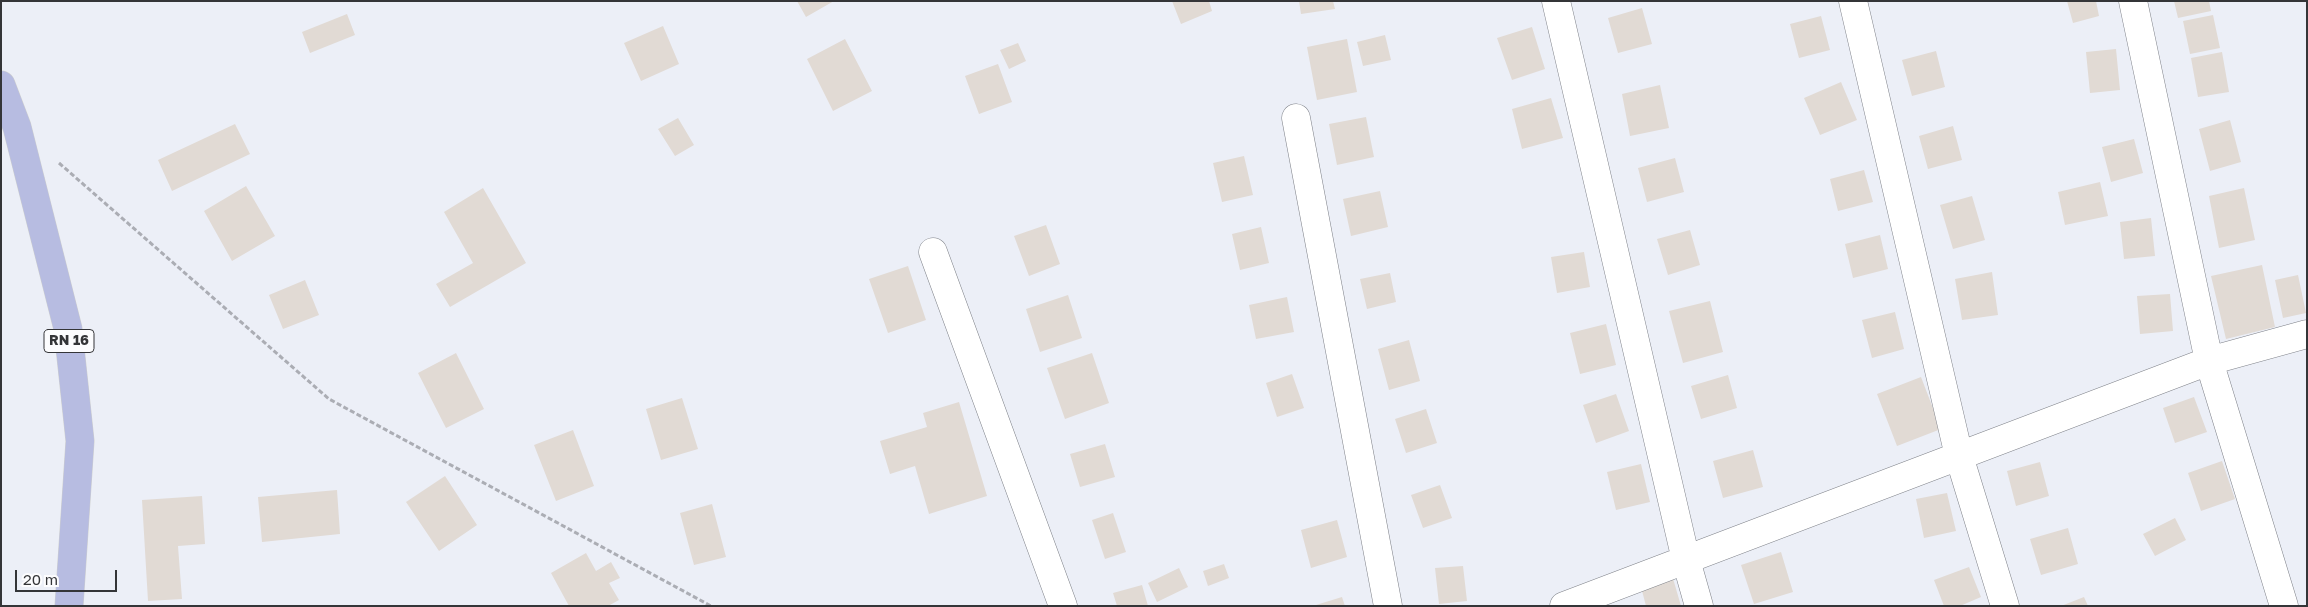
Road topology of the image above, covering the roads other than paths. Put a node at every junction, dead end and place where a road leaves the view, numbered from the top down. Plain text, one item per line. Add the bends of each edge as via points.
1 (1556, 1) edge
2 (1853, 1) edge
3 (2133, 1) edge
4 (1, 86) edge
5 (1296, 118) dead end
6 (933, 252) dead end
7 (2307, 334) edge
8 (2209, 361) junction
9 (1959, 456) junction
10 (1686, 560) junction
11 (69, 606) edge
12 (1063, 606) edge
13 (1388, 606) edge
14 (1564, 606) edge
15 (1699, 606) edge
16 (2005, 606) edge
17 (2284, 606) edge

1 - 10 street
2 - 9 street
3 - 8 street
4 - 11 main road, RN 16 via 17,127 68,329 80,441
5 - 13 street
6 - 12 street
7 - 8 street
8 - 9 street
8 - 17 street
9 - 10 street
9 - 16 street
10 - 14 street
10 - 15 street

